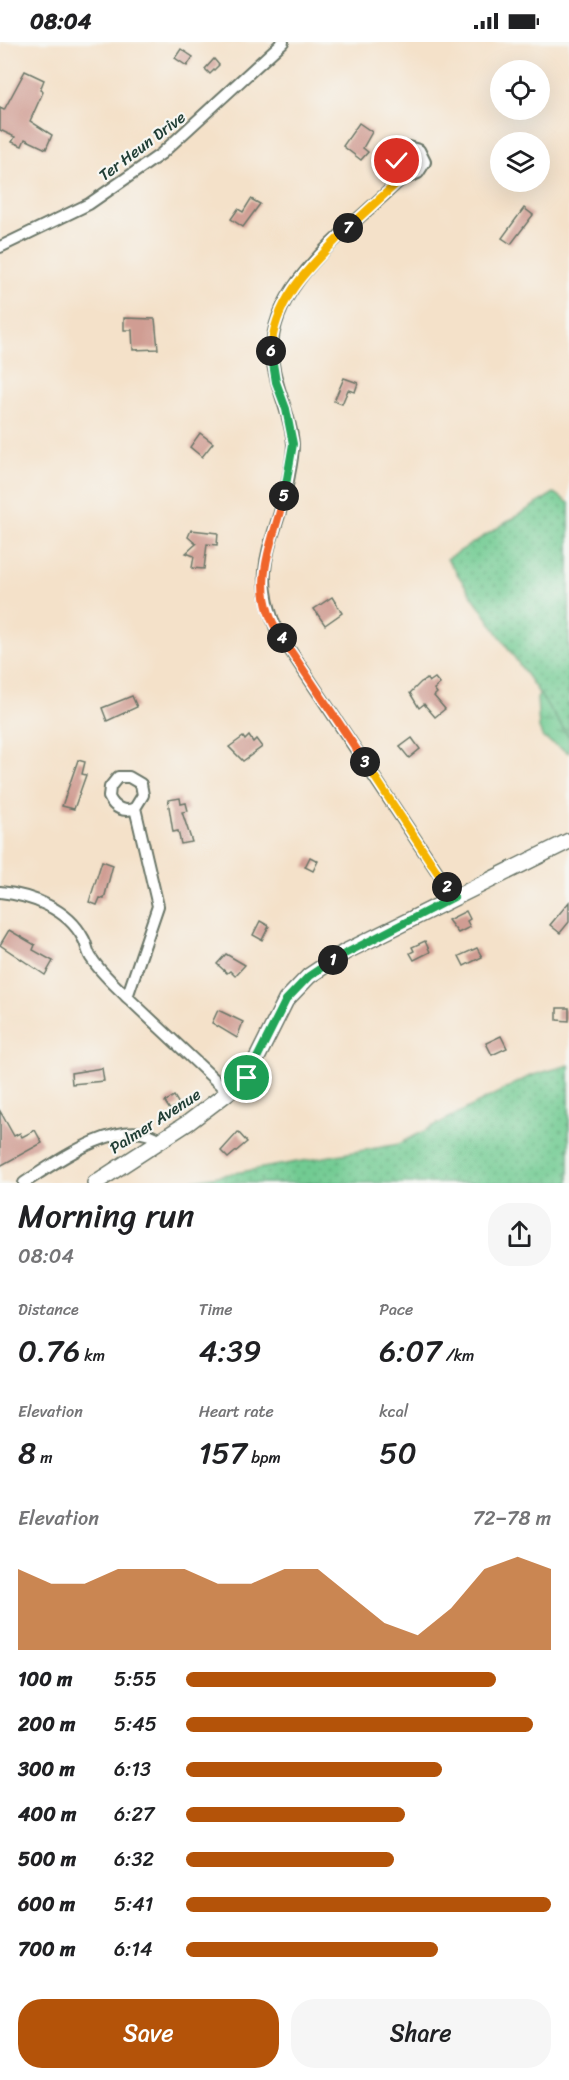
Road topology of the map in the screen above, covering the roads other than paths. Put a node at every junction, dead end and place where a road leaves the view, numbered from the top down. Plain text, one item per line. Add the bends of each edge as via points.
1 (283, 42) edge
2 (399, 181) dead end
3 (0, 247) edge
4 (135, 808) dead end
5 (569, 841) edge
6 (0, 891) edge
7 (454, 897) junction
8 (127, 997) junction
9 (229, 1093) junction
10 (160, 1141) junction
11 (24, 1183) edge
12 (95, 1183) edge

1 - 3 street, Ter Heun Drive via 161,154 89,204
2 - 7 street via 297,281 273,327 271,350 276,382 293,444 289,477 263,580 276,629
4 - 8 street via 158,906
5 - 7 main road, Palmer Avenue
6 - 8 street via 45,903 65,916 84,938 94,962
7 - 9 main road, Palmer Avenue via 345,952 309,976 286,1000 247,1078
8 - 9 street
9 - 10 main road, Palmer Avenue
10 - 11 street via 144,1132 110,1137 67,1154
10 - 12 main road, Palmer Avenue

